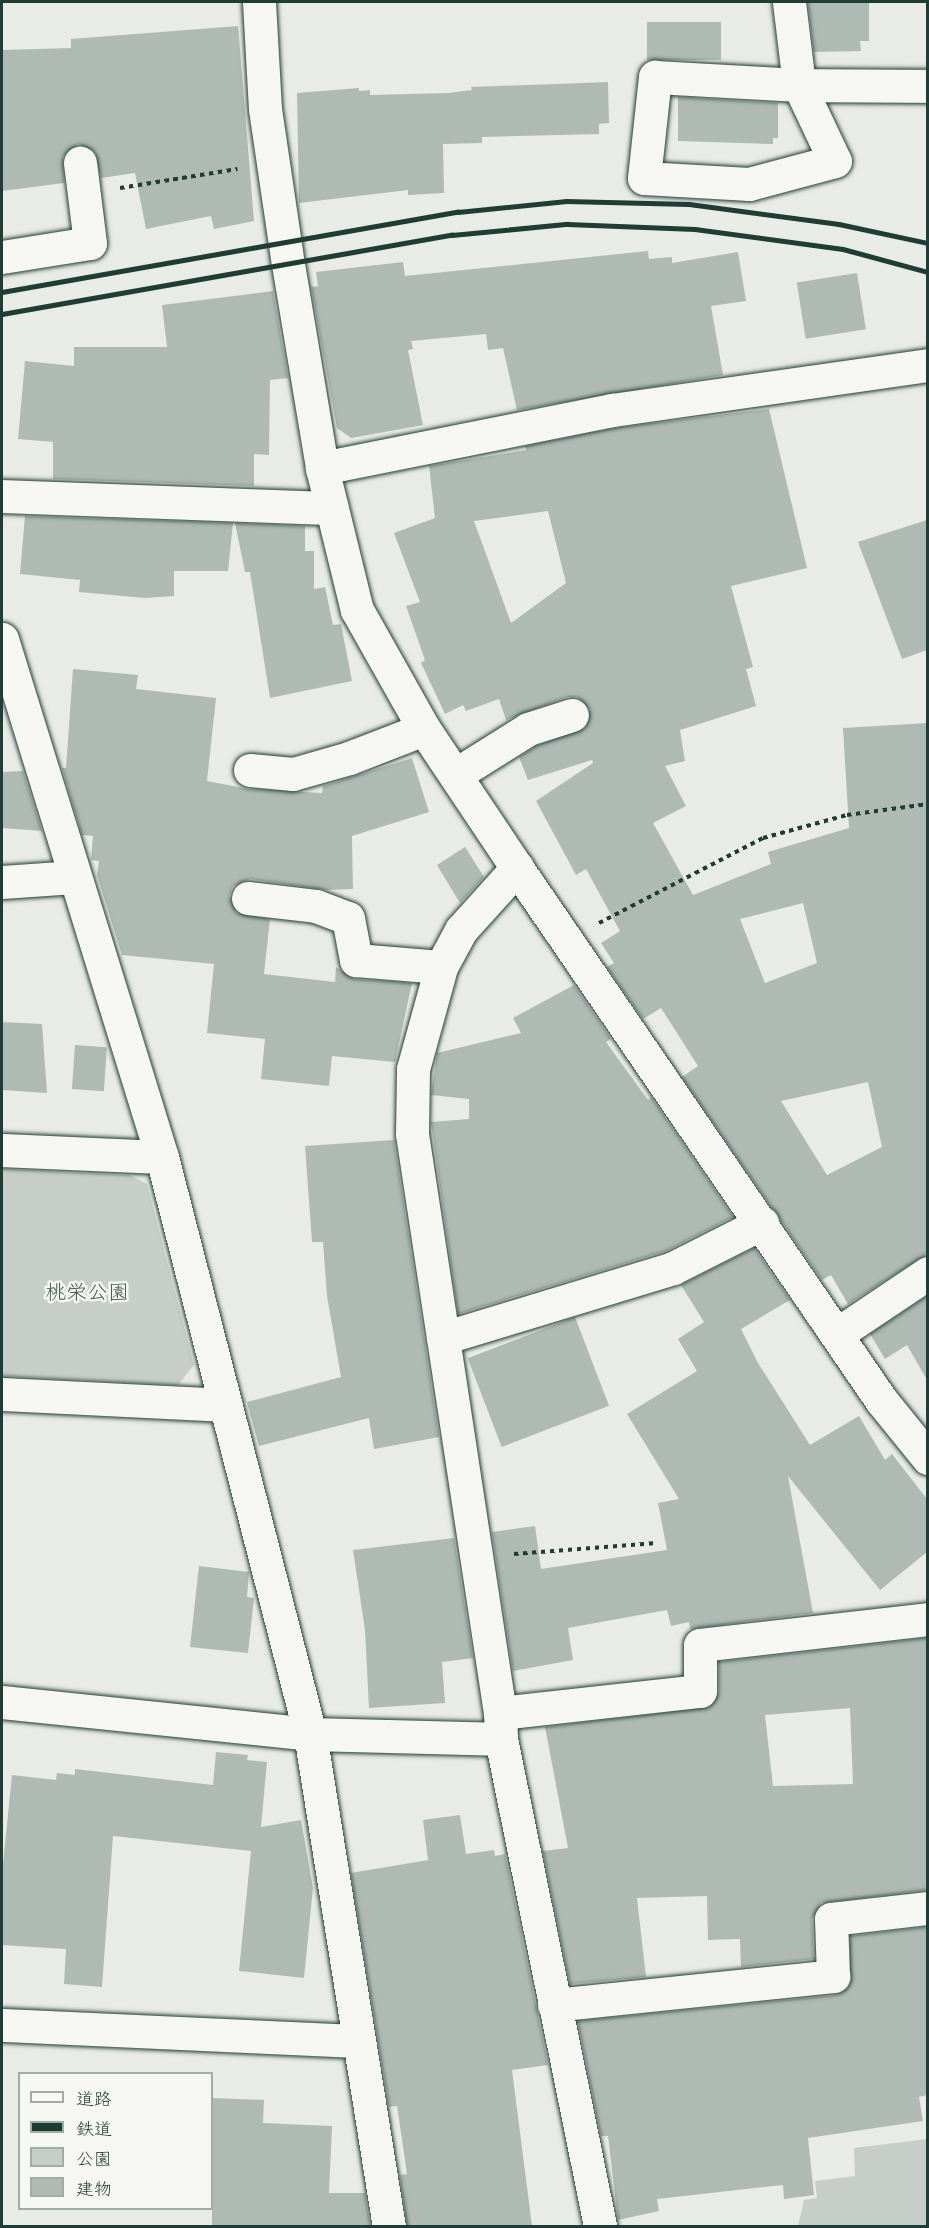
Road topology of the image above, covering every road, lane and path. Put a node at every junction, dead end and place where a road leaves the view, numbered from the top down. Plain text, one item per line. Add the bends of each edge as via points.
1 (259, 2) edge
2 (789, 2) edge
3 (799, 85) junction
4 (927, 86) edge
5 (273, 163) junction
6 (82, 179) joint
7 (2, 257) edge
8 (927, 365) edge
9 (322, 468) junction
10 (2, 496) edge
11 (332, 508) junction
12 (2, 639) edge
13 (572, 714) dead end
14 (424, 729) junction
15 (250, 770) dead end
16 (455, 775) junction
17 (927, 804) edge
18 (517, 868) junction
19 (75, 878) junction
20 (2, 882) edge
21 (248, 898) dead end
22 (567, 940) junction
23 (441, 967) junction
24 (2, 1150) edge
25 (162, 1157) junction
26 (762, 1223) junction
27 (927, 1273) edge
28 (837, 1334) junction
29 (443, 1338) junction
30 (2, 1395) edge
31 (226, 1405) junction
32 (927, 1458) edge
33 (657, 1543) dead end
34 (476, 1557) junction
35 (927, 1619) edge
36 (2, 1702) edge
37 (500, 1726) junction
38 (310, 1734) junction
39 (927, 1908) edge
40 (554, 2005) junction
41 (2, 2025) edge
42 (357, 2041) junction
43 (389, 2226) edge
44 (600, 2226) edge

1 - 5 street via 265,109
2 - 3 street
3 - 3 street via 835,161 749,184 644,177 655,77
3 - 4 street
5 - 6 path
5 - 9 street
6 - 7 street via 90,243
8 - 9 street via 612,410
9 - 11 street
10 - 11 street
11 - 14 street via 357,610
12 - 19 street
13 - 16 street via 528,729
14 - 15 street via 349,759 293,774
14 - 16 street
16 - 18 street
17 - 22 path via 847,815 762,838
18 - 22 street
18 - 23 street via 462,930
19 - 20 street
19 - 25 street
21 - 23 street via 316,906 348,918 356,960
22 - 26 street
23 - 29 street via 413,1069 412,1134
24 - 25 street
25 - 31 street
26 - 28 street
26 - 29 street via 673,1268
27 - 28 street
28 - 32 street
29 - 34 street
30 - 31 street
31 - 38 street
33 - 34 path
34 - 37 street
35 - 37 street via 700,1645 700,1691
36 - 38 street
37 - 38 street
37 - 40 street
38 - 42 street
39 - 40 street via 831,1918 833,1976
40 - 44 street
41 - 42 street
42 - 43 street

